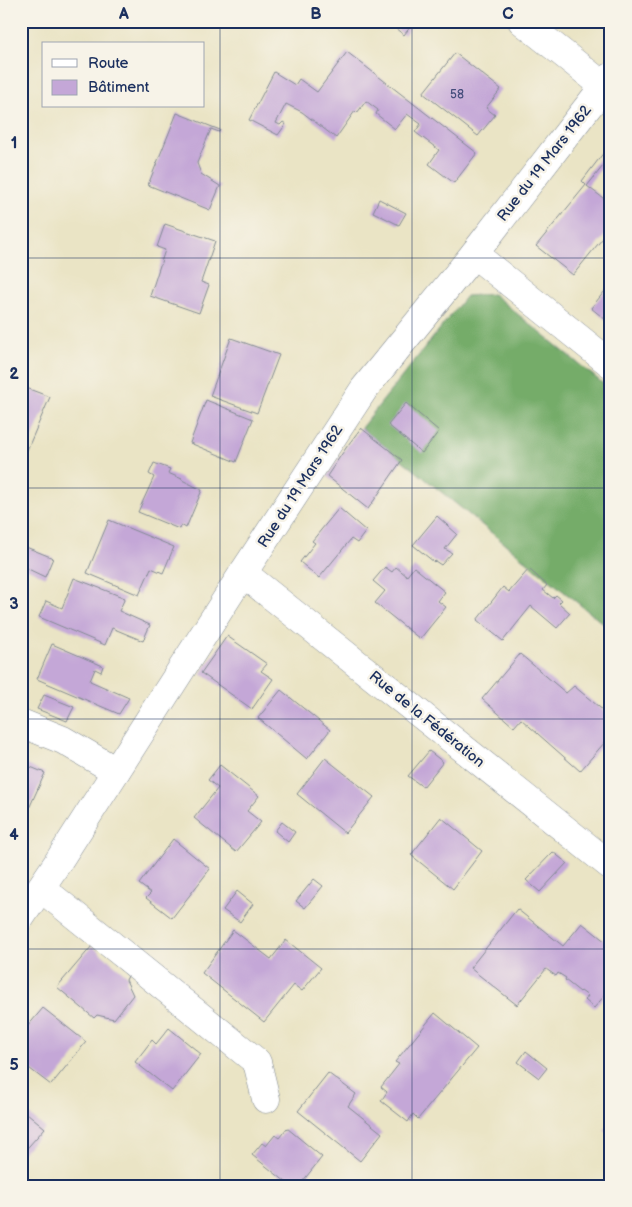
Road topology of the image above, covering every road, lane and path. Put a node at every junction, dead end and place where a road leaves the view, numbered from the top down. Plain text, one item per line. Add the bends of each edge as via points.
1 (522, 21) edge
2 (607, 81) edge
3 (474, 254) junction
4 (611, 364) edge
5 (243, 573) junction
6 (21, 723) edge
7 (116, 771) junction
8 (611, 866) edge
9 (41, 888) junction
10 (21, 917) edge
11 (266, 1099) dead end

1 - 2 street
2 - 3 street, Rue du 19 Mars 1962
3 - 4 street
3 - 5 street, Rue du 19 Mars 1962 via 364,389
5 - 7 street, Rue du 19 Mars 1962
5 - 8 street, Rue de la Fédération
6 - 7 street via 63,740
7 - 9 street, Rue du 19 Mars 1962
9 - 10 street, Rue du 19 Mars 1962
9 - 11 street via 257,1062

